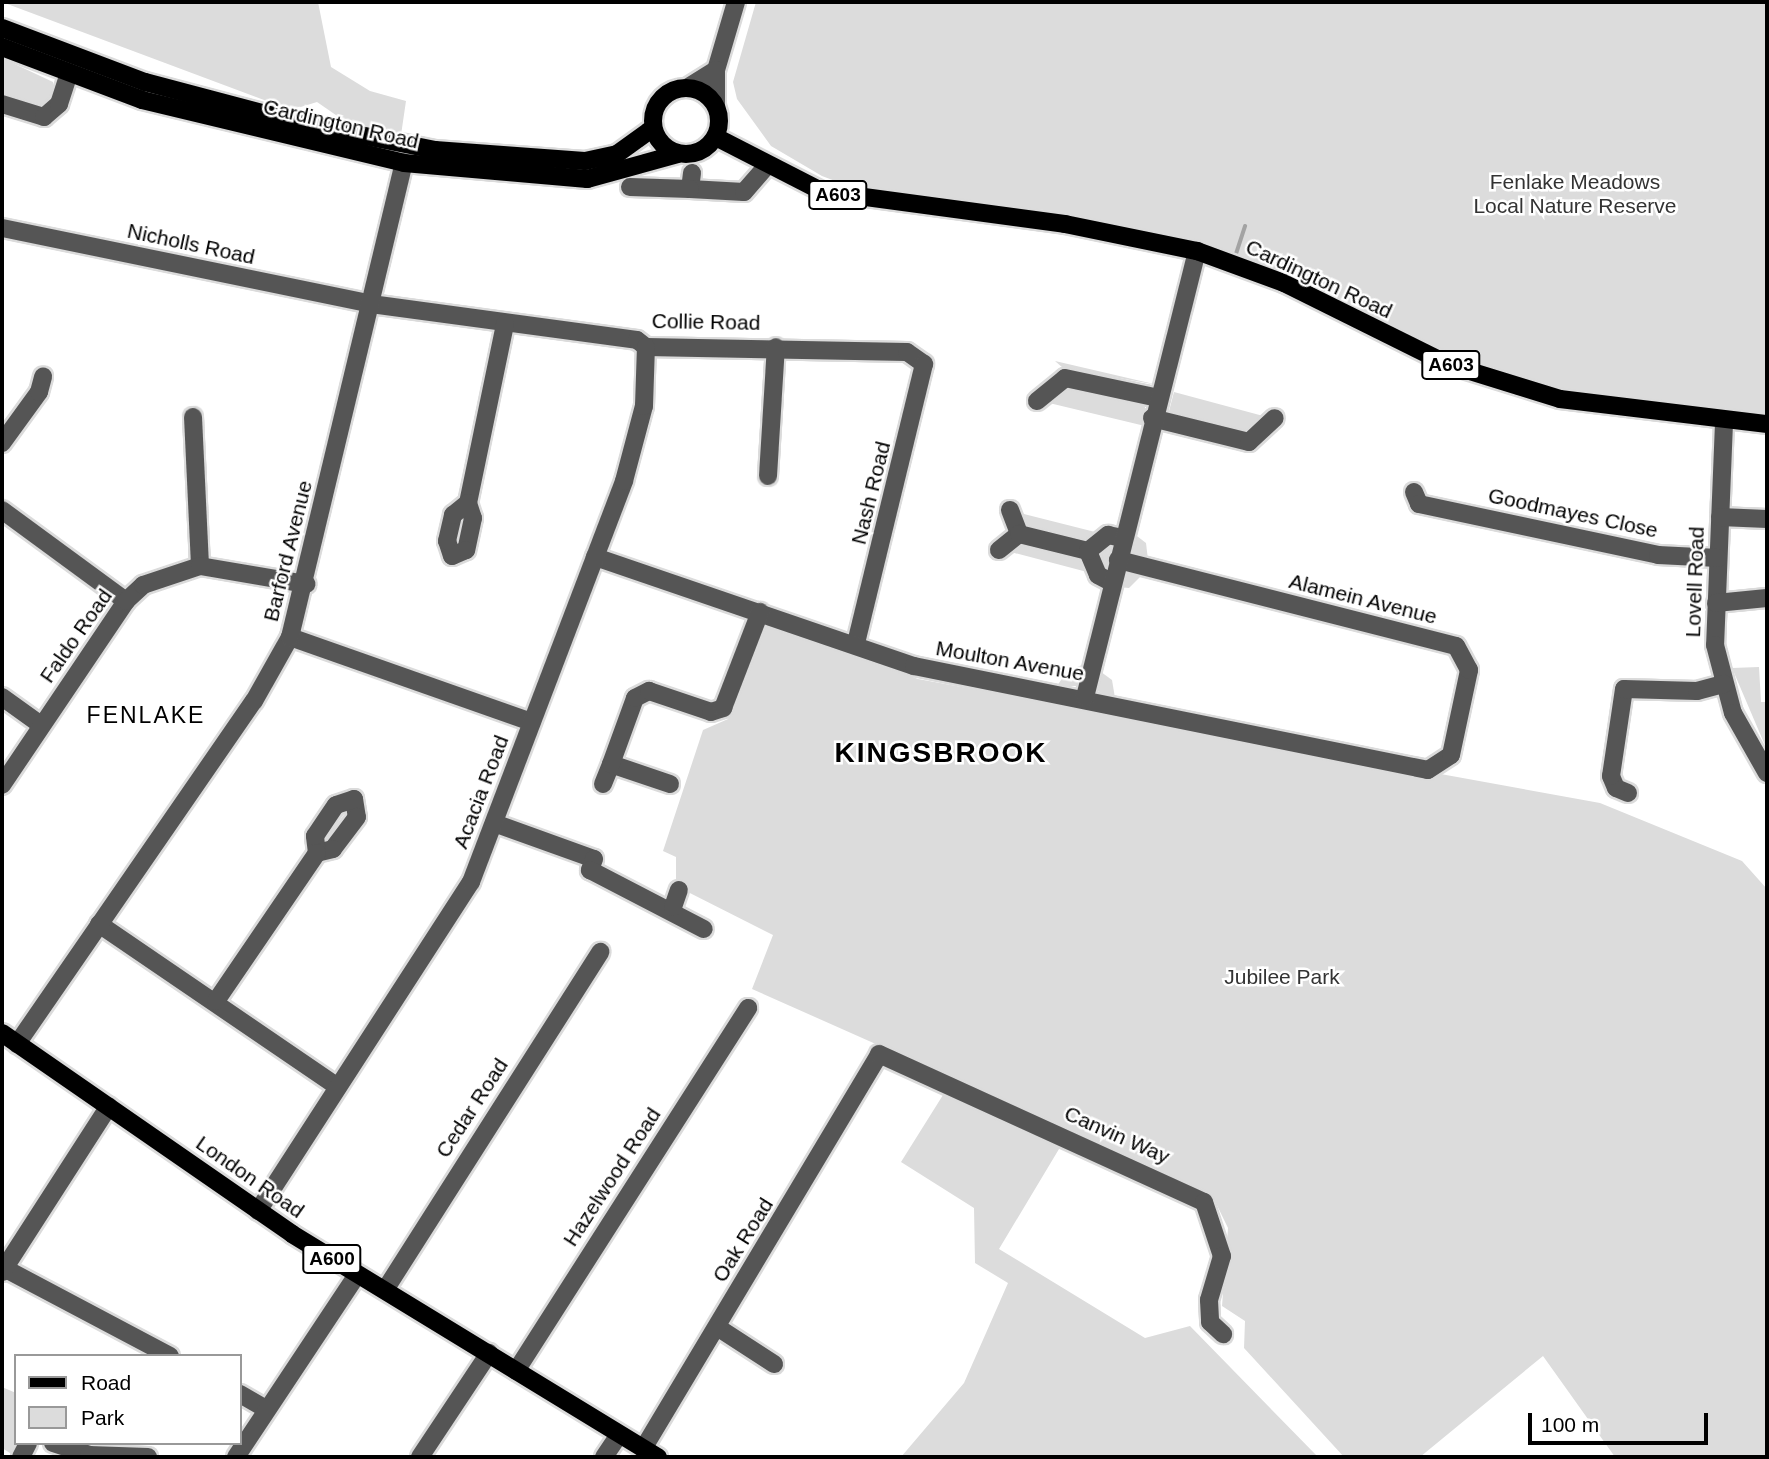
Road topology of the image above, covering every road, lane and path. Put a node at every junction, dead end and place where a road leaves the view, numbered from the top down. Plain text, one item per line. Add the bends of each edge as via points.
1 (736, 2) edge
2 (2, 28) edge
3 (2, 47) edge
4 (716, 71) junction
5 (68, 77) junction
6 (687, 88) junction
7 (2, 104) edge
8 (717, 109) junction
9 (653, 128) junction
10 (716, 136) junction
11 (678, 154) junction
12 (747, 155) junction
13 (404, 163) junction
14 (766, 167) junction
15 (630, 187) dead end
16 (2, 228) edge
17 (1197, 251) junction
18 (371, 304) junction
19 (505, 324) junction
20 (646, 346) junction
21 (776, 347) junction
22 (917, 355) joint
23 (43, 377) dead end
24 (1158, 398) junction
25 (1037, 401) dead end
26 (193, 417) dead end
27 (1153, 418) junction
28 (1275, 418) dead end
29 (1724, 423) junction
30 (1767, 424) edge
31 (2, 443) edge
32 (768, 475) dead end
33 (468, 503) dead end
34 (1414, 503) dead end
35 (2, 510) edge
36 (1010, 510) dead end
37 (1720, 517) junction
38 (1767, 519) edge
39 (1019, 534) junction
40 (1122, 538) junction
41 (999, 550) dead end
42 (1088, 551) junction
43 (595, 557) junction
44 (1718, 558) junction
45 (1118, 560) junction
46 (200, 566) junction
47 (1111, 582) junction
48 (306, 584) junction
49 (1767, 598) edge
50 (126, 601) junction
51 (1716, 603) junction
52 (760, 612) junction
53 (290, 637) junction
54 (856, 644) junction
55 (1724, 684) junction
56 (2, 697) edge
57 (1085, 697) junction
58 (531, 722) junction
59 (41, 725) junction
60 (611, 764) junction
61 (1428, 770) joint
62 (1767, 773) edge
63 (603, 784) dead end
64 (670, 784) dead end
65 (2, 785) edge
66 (1628, 793) dead end
67 (494, 823) junction
68 (317, 853) dead end
69 (99, 924) junction
70 (704, 929) dead end
71 (600, 953) dead end
72 (216, 1001) junction
73 (748, 1008) dead end
74 (2, 1033) edge
75 (17, 1044) junction
76 (879, 1054) joint
77 (338, 1087) junction
78 (109, 1106) junction
79 (258, 1211) junction
80 (3, 1269) edge
81 (357, 1275) junction
82 (385, 1290) junction
83 (717, 1327) junction
84 (1223, 1334) dead end
85 (489, 1353) junction
86 (166, 1354) edge
87 (774, 1364) dead end
88 (516, 1371) junction
89 (242, 1395) edge
90 (266, 1409) junction
91 (620, 1435) junction
92 (59, 1445) edge
93 (650, 1453) edge
94 (146, 1457) edge
95 (236, 1457) edge
96 (420, 1457) edge
97 (604, 1457) edge

1 - 4 street
2 - 9 main road, Cardington Road via 145,82 300,123 435,150 585,161 617,153
3 - 5 main road, Cardington Road
4 - 6 street
4 - 8 street
5 - 7 street via 59,104 44,117
5 - 13 main road, Cardington Road
6 - 8 main road
6 - 9 main road via 656,105
8 - 10 main road
8 - 12 main road, Cardington Road / A603
9 - 11 main road via 659,141
10 - 11 main road via 694,154
10 - 12 main road, Cardington Road / A603
11 - 13 main road, Cardington Road via 587,179
12 - 14 main road, Cardington Road / A603
13 - 18 street, Barford Avenue
14 - 15 street via 744,192 691,181
14 - 17 main road, Cardington Road / A603 via 850,197 1065,224
16 - 18 street, Nicholls Road
17 - 24 street
17 - 29 main road, Cardington Road / A603 via 1284,283 1447,363 1518,387 1599,407
18 - 19 street, Collie Road
18 - 48 street, Barford Avenue
19 - 20 street, Collie Road
19 - 33 street
20 - 21 street, Collie Road
20 - 43 street, Acacia Road via 637,439
21 - 22 street, Collie Road
21 - 32 street
22 - 54 street, Nash Road via 925,375
23 - 31 street via 39,392
24 - 25 street via 1065,378
24 - 27 street
26 - 46 street
27 - 28 street via 1249,442
27 - 40 street
29 - 30 main road, Cardington Road / A603
29 - 37 street, Lovell Road
34 - 44 street, Goodmayes Close via 1658,555
35 - 50 street
36 - 39 street
37 - 38 street
37 - 44 street, Lovell Road
39 - 41 street
39 - 42 street
40 - 42 street via 1108,535
40 - 45 street
42 - 47 street via 1098,575
43 - 52 street, Moulton Avenue
43 - 58 street, Acacia Road
44 - 51 street, Lovell Road
45 - 47 street
45 - 61 street, Alamein Avenue via 1456,646 1469,670 1451,755
46 - 48 street, Faldo Road
46 - 50 street, Faldo Road via 163,575
47 - 57 street
48 - 53 street, Barford Avenue
49 - 51 street
50 - 59 street, Faldo Road
51 - 55 street, Lovell Road via 1715,645
52 - 54 street, Moulton Avenue
52 - 60 street via 723,708 711,712 649,691 635,698
53 - 58 street
53 - 69 street, Barford Avenue via 254,701
54 - 57 street, Moulton Avenue via 914,666
55 - 62 street, Lovell Road
55 - 66 street via 1697,691 1624,689 1611,776 1616,788
56 - 59 street
57 - 61 street, Moulton Avenue
58 - 67 street, Acacia Road
59 - 65 street, Faldo Road
60 - 63 street
60 - 64 street
67 - 70 street via 594,859 590,870 636,897 676,899
67 - 77 street, Acacia Road via 471,882
68 - 72 street
69 - 72 street
69 - 75 street, Barford Avenue
71 - 82 street, Cedar Road
72 - 77 street
73 - 88 street, Hazelwood Road
74 - 75 main road, London Road / A600
75 - 78 main road, London Road / A600
76 - 83 street, Oak Road
76 - 84 street, Canvin Way via 1204,1202 1222,1256 1209,1300 1210,1322
77 - 79 street, Acacia Road
78 - 79 main road, London Road / A600
78 - 80 street
79 - 81 main road, London Road / A600
80 - 86 street
81 - 82 main road, London Road / A600
81 - 90 street
82 - 85 main road, London Road / A600
83 - 87 street
83 - 93 street, Oak Road
85 - 88 main road, London Road / A600
85 - 96 street
88 - 91 main road, London Road / A600
89 - 90 street
90 - 95 street
91 - 93 main road, London Road / A600
91 - 97 street
92 - 94 street via 89,1455

